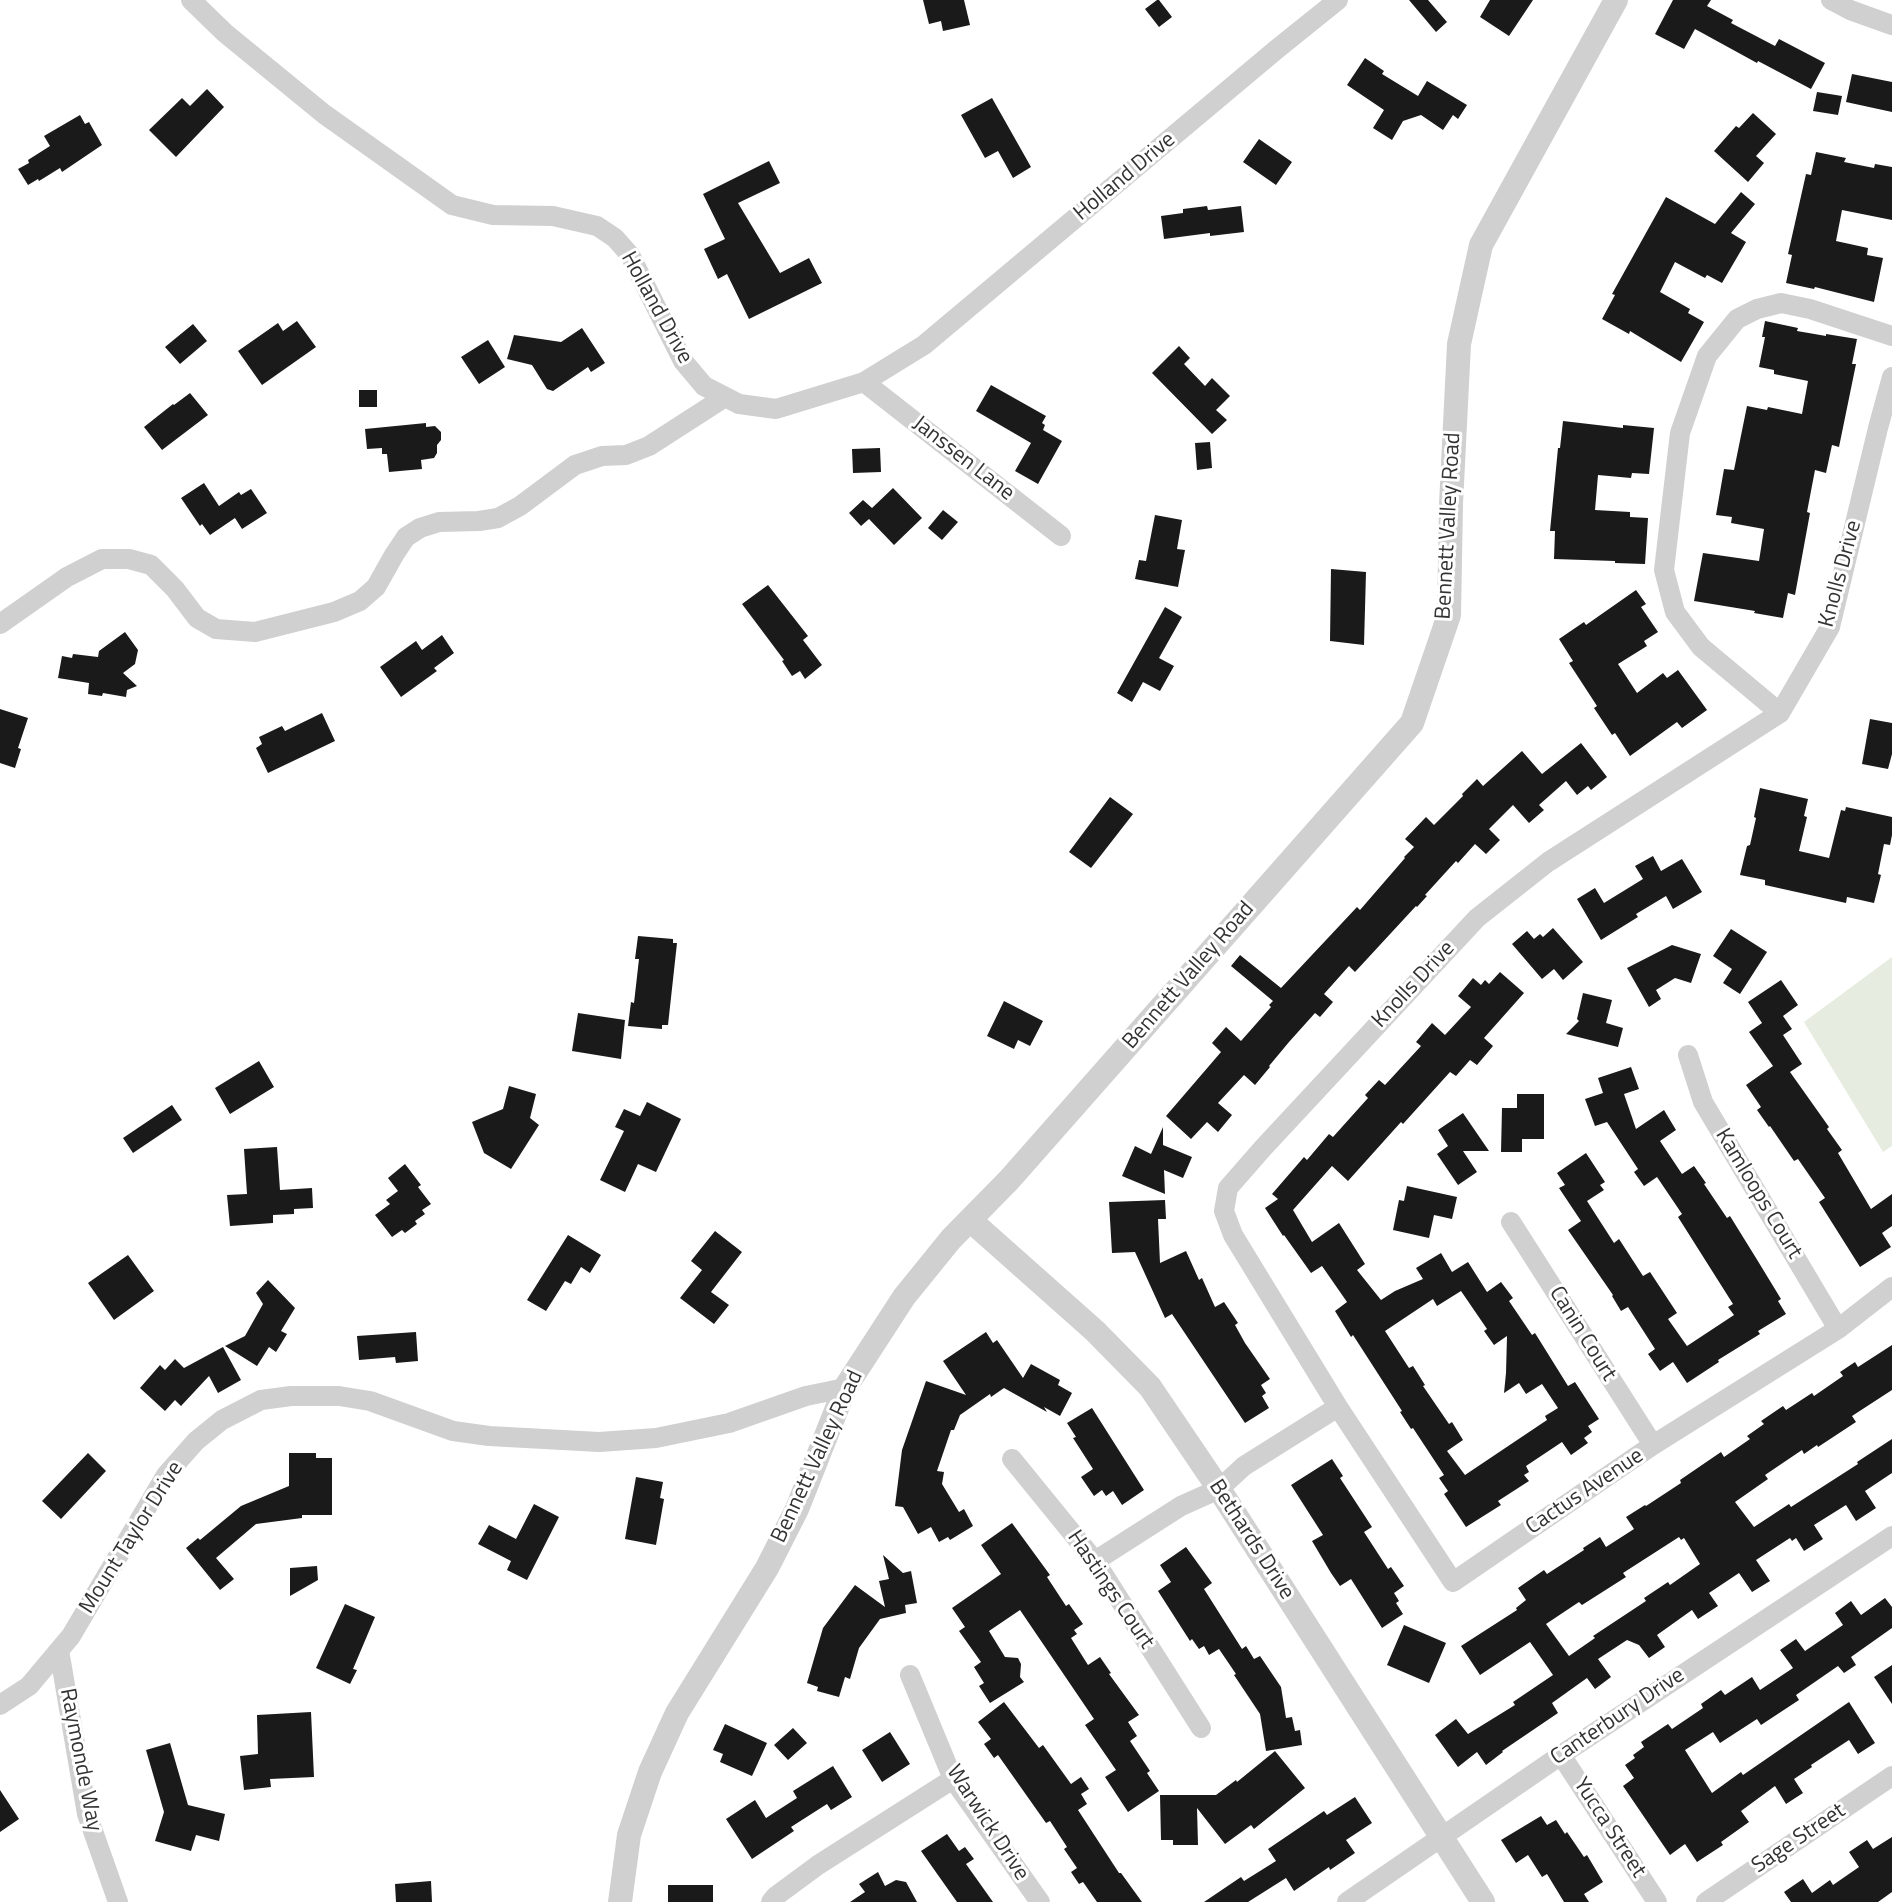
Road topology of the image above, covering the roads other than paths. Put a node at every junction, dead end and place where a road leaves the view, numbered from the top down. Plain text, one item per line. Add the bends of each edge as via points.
1 (190, 0) edge
2 (1338, 0) edge
3 (1616, 0) edge
4 (1831, 0) edge
5 (1892, 25) edge
6 (1892, 336) edge
7 (1892, 377) edge
8 (864, 382) junction
9 (725, 397) junction
10 (1062, 536) dead end
11 (0, 624) edge
12 (1780, 713) junction
13 (1688, 1055) dead end
14 (970, 1220) junction
15 (1511, 1222) dead end
16 (1892, 1287) edge
17 (1838, 1329) junction
18 (845, 1388) junction
19 (1338, 1407) junction
20 (1653, 1445) junction
21 (1012, 1459) dead end
22 (1219, 1489) junction
23 (1890, 1542) edge
24 (1095, 1562) junction
25 (59, 1650) junction
26 (910, 1675) dead end
27 (0, 1706) edge
28 (1201, 1728) dead end
29 (1561, 1755) junction
30 (1892, 1776) edge
31 (953, 1779) junction
32 (1442, 1838) junction
33 (118, 1902) edge
34 (620, 1902) edge
35 (771, 1902) edge
36 (1040, 1902) edge
37 (1347, 1902) edge
38 (1483, 1902) edge
39 (1657, 1902) edge
40 (1706, 1902) edge

1 - 9 street, Holland Drive via 324,114 452,205 493,215 553,216 597,226 615,238 630,255 683,361 704,386
2 - 8 street, Holland Drive via 924,345
3 - 14 street, Bennett Valley Road via 1481,245 1460,344 1449,615 1412,723
4 - 5 street
6 - 12 street via 1781,303 1757,309 1737,319 1707,356 1680,433 1664,570 1675,612 1701,647
7 - 12 street, Knolls Drive via 1830,627
8 - 9 street, Holland Drive via 776,409 739,404
8 - 10 street, Janssen Lane
9 - 11 street via 649,446 575,465 498,518 439,522 420,528 406,537 376,587 360,601 334,612 255,632 216,629 197,618 152,565 129,559 102,559 68,577
12 - 19 street, Knolls Drive via 1548,862 1477,918 1228,1188 1224,1211 1233,1235
13 - 17 street, Kamloops Court via 1703,1102
14 - 18 street, Bennett Valley Road via 904,1297
14 - 22 street, Bethards Drive via 1095,1331 1150,1387
15 - 20 street, Canin Court
16 - 17 street, Cactus Avenue
17 - 20 street, Cactus Avenue
18 - 25 street, Mount Taylor Drive via 807,1396 729,1423 656,1438 599,1442 453,1431 370,1401 339,1396 261,1400 222,1419 166,1475
18 - 34 street, Bennett Valley Road via 797,1509 767,1568 677,1713 650,1772 628,1835
19 - 20 street, Cactus Avenue via 1453,1582
19 - 22 street via 1244,1467
21 - 24 street, Hastings Court
22 - 24 street via 1181,1506
22 - 32 street, Bethards Drive
23 - 29 street, Canterbury Drive
24 - 28 street, Hastings Court
25 - 27 street, Mount Taylor Drive via 29,1686
25 - 33 street, Raymonde Way via 87,1814
26 - 31 street, Warwick Drive
29 - 32 street, Canterbury Drive
29 - 39 street, Yucca Street
30 - 40 street, Sage Street
31 - 35 street via 818,1865
31 - 36 street, Warwick Drive
32 - 37 street, Canterbury Drive
32 - 38 street, Bethards Drive

